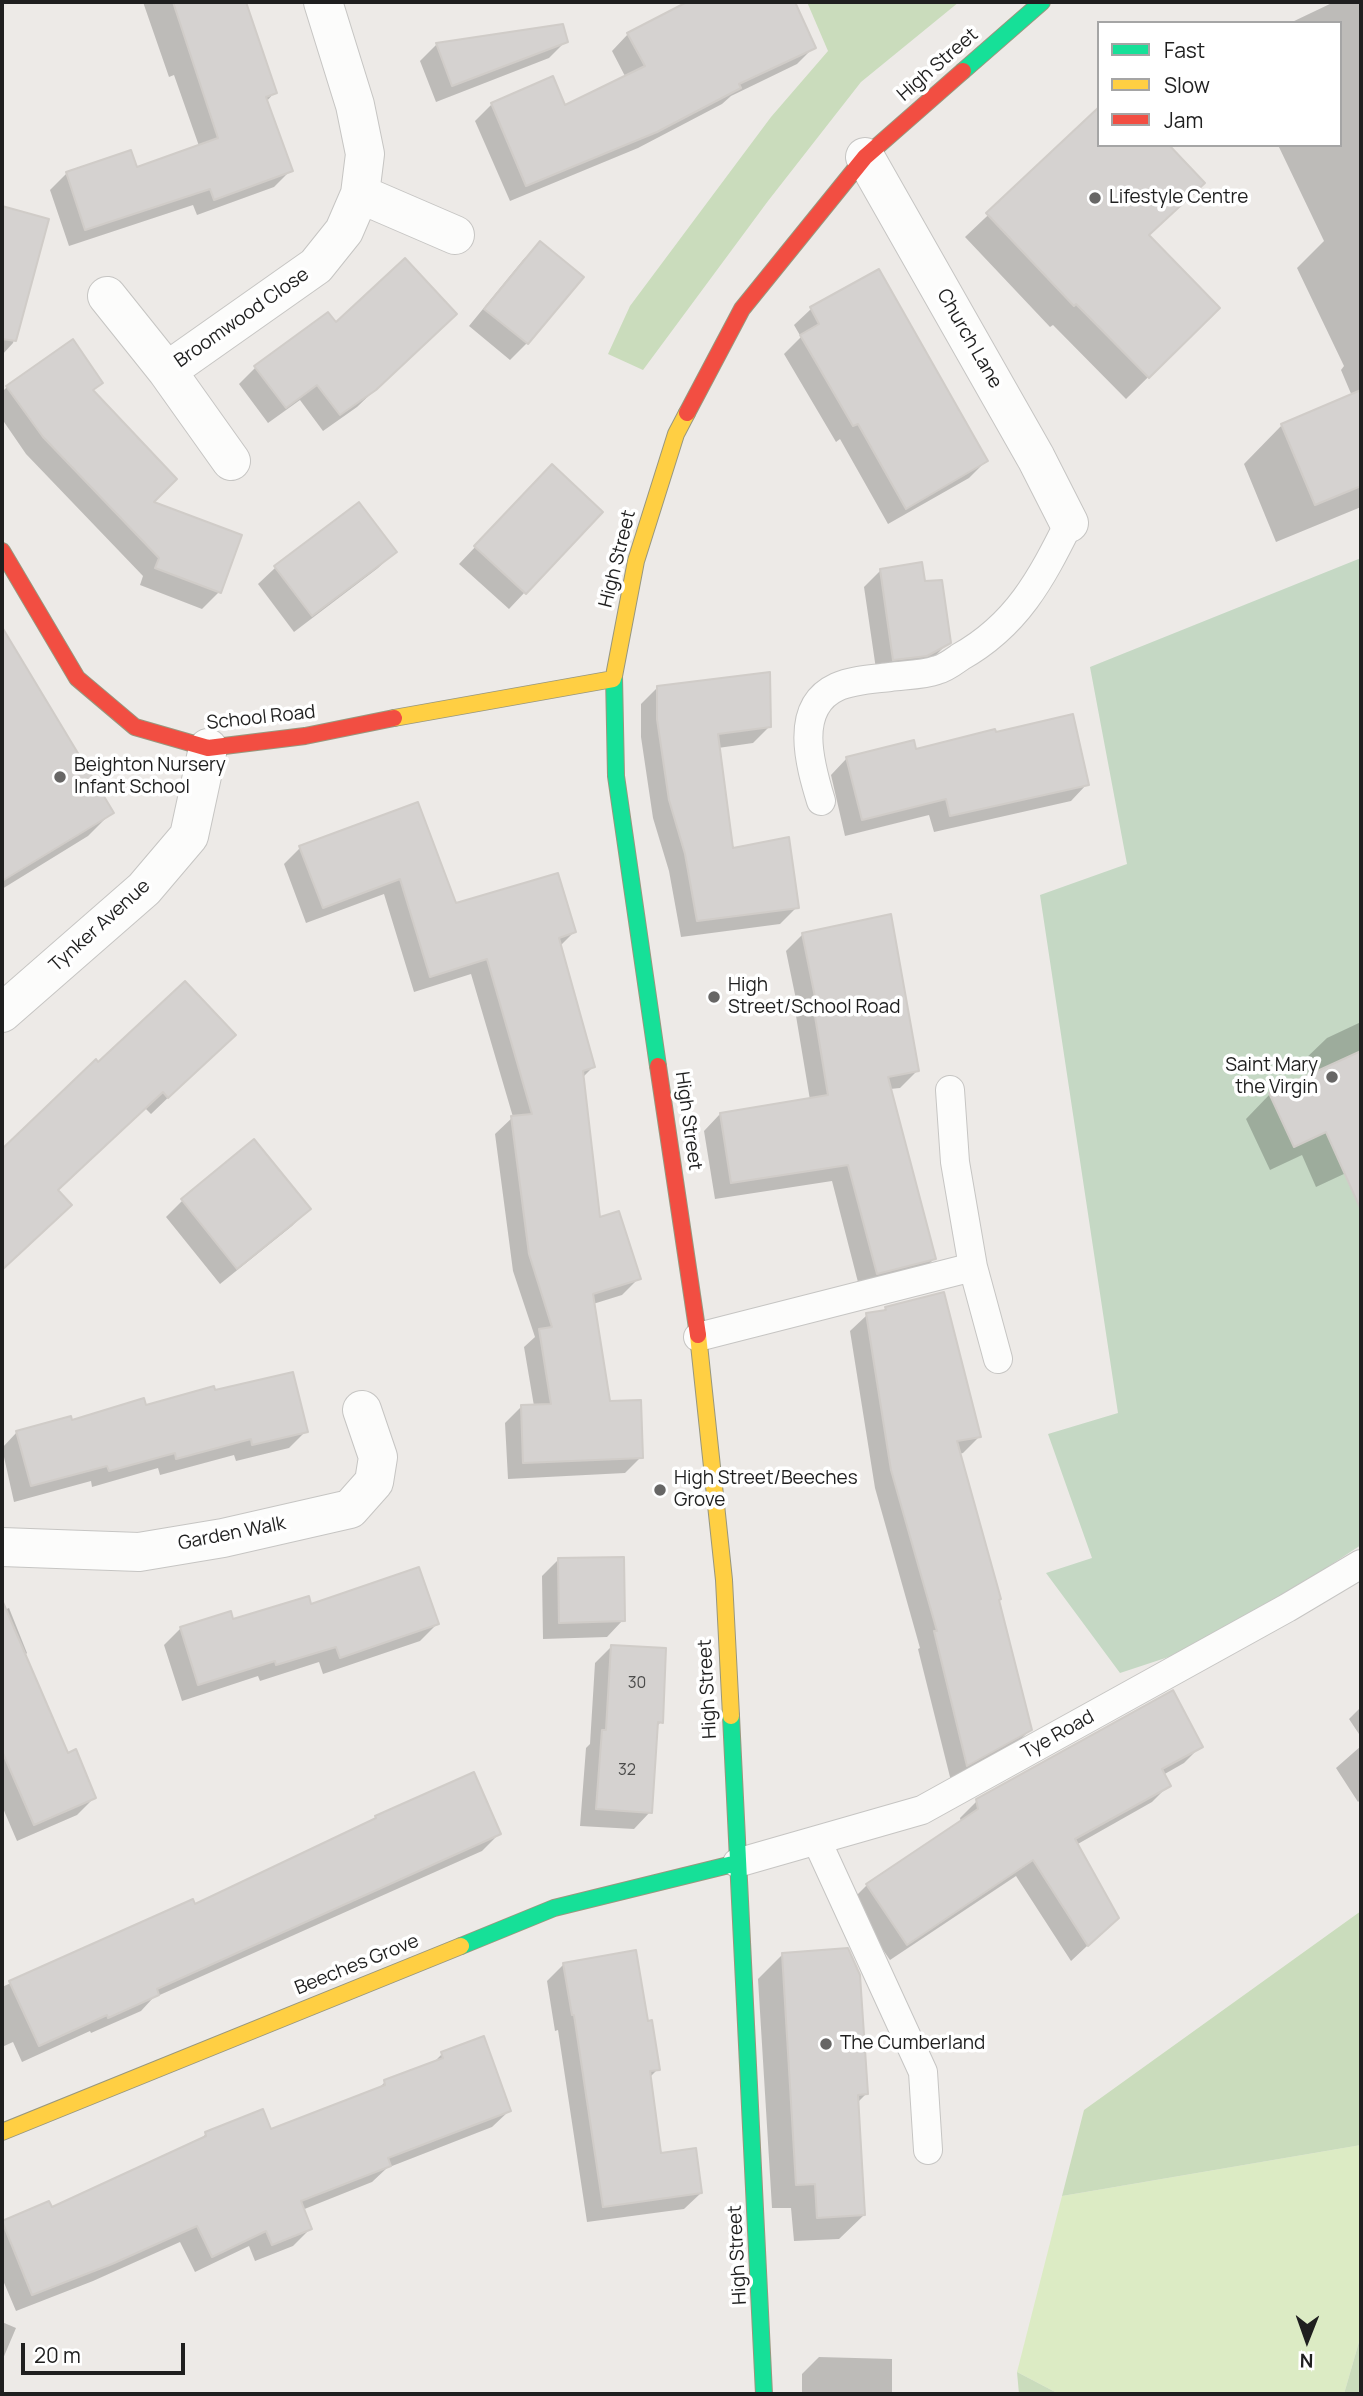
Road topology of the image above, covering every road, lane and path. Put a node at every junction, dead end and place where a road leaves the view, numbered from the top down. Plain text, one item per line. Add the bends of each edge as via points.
1 (323, 2) edge
2 (1042, 2) edge
3 (865, 157) junction
4 (360, 194) junction
5 (455, 235) dead end
6 (107, 296) dead end
7 (167, 371) junction
8 (231, 461) dead end
9 (1069, 523) joint
10 (2, 551) edge
11 (613, 679) junction
12 (208, 748) junction
13 (821, 801) dead end
14 (2, 1013) edge
15 (950, 1090) dead end
16 (974, 1267) junction
17 (698, 1337) junction
18 (998, 1359) dead end
19 (362, 1410) dead end
20 (2, 1547) edge
21 (1361, 1564) edge
22 (817, 1841) junction
23 (737, 1863) junction
24 (2, 2132) edge
25 (928, 2150) dead end
26 (765, 2394) edge

1 - 4 street, Broomwood Close via 365,154
2 - 3 street, High Street
3 - 9 street, Church Lane
3 - 11 street, High Street via 742,309 676,434 636,561
4 - 5 street
4 - 7 street, Broomwood Close via 344,231 316,266
6 - 7 street, Broomwood Close
7 - 8 street, Broomwood Close
9 - 13 lane via 1042,577 1009,620 975,649 938,670 839,686 820,698 810,715 809,742
10 - 12 street, School Road via 77,678 135,727
11 - 12 street, School Road via 305,736
11 - 17 street, High Street via 616,776
12 - 14 street, Tynker Avenue via 189,836 144,889
15 - 16 lane via 955,1162
16 - 17 lane
16 - 18 lane
17 - 23 street, High Street via 724,1580
19 - 20 street, Garden Walk via 378,1457 374,1482 350,1509 139,1552
21 - 22 lane, Tye Road via 922,1811
22 - 23 lane, Tye Road
22 - 25 lane via 923,2073
23 - 24 street, Beeches Grove via 554,1908
23 - 26 street, High Street

